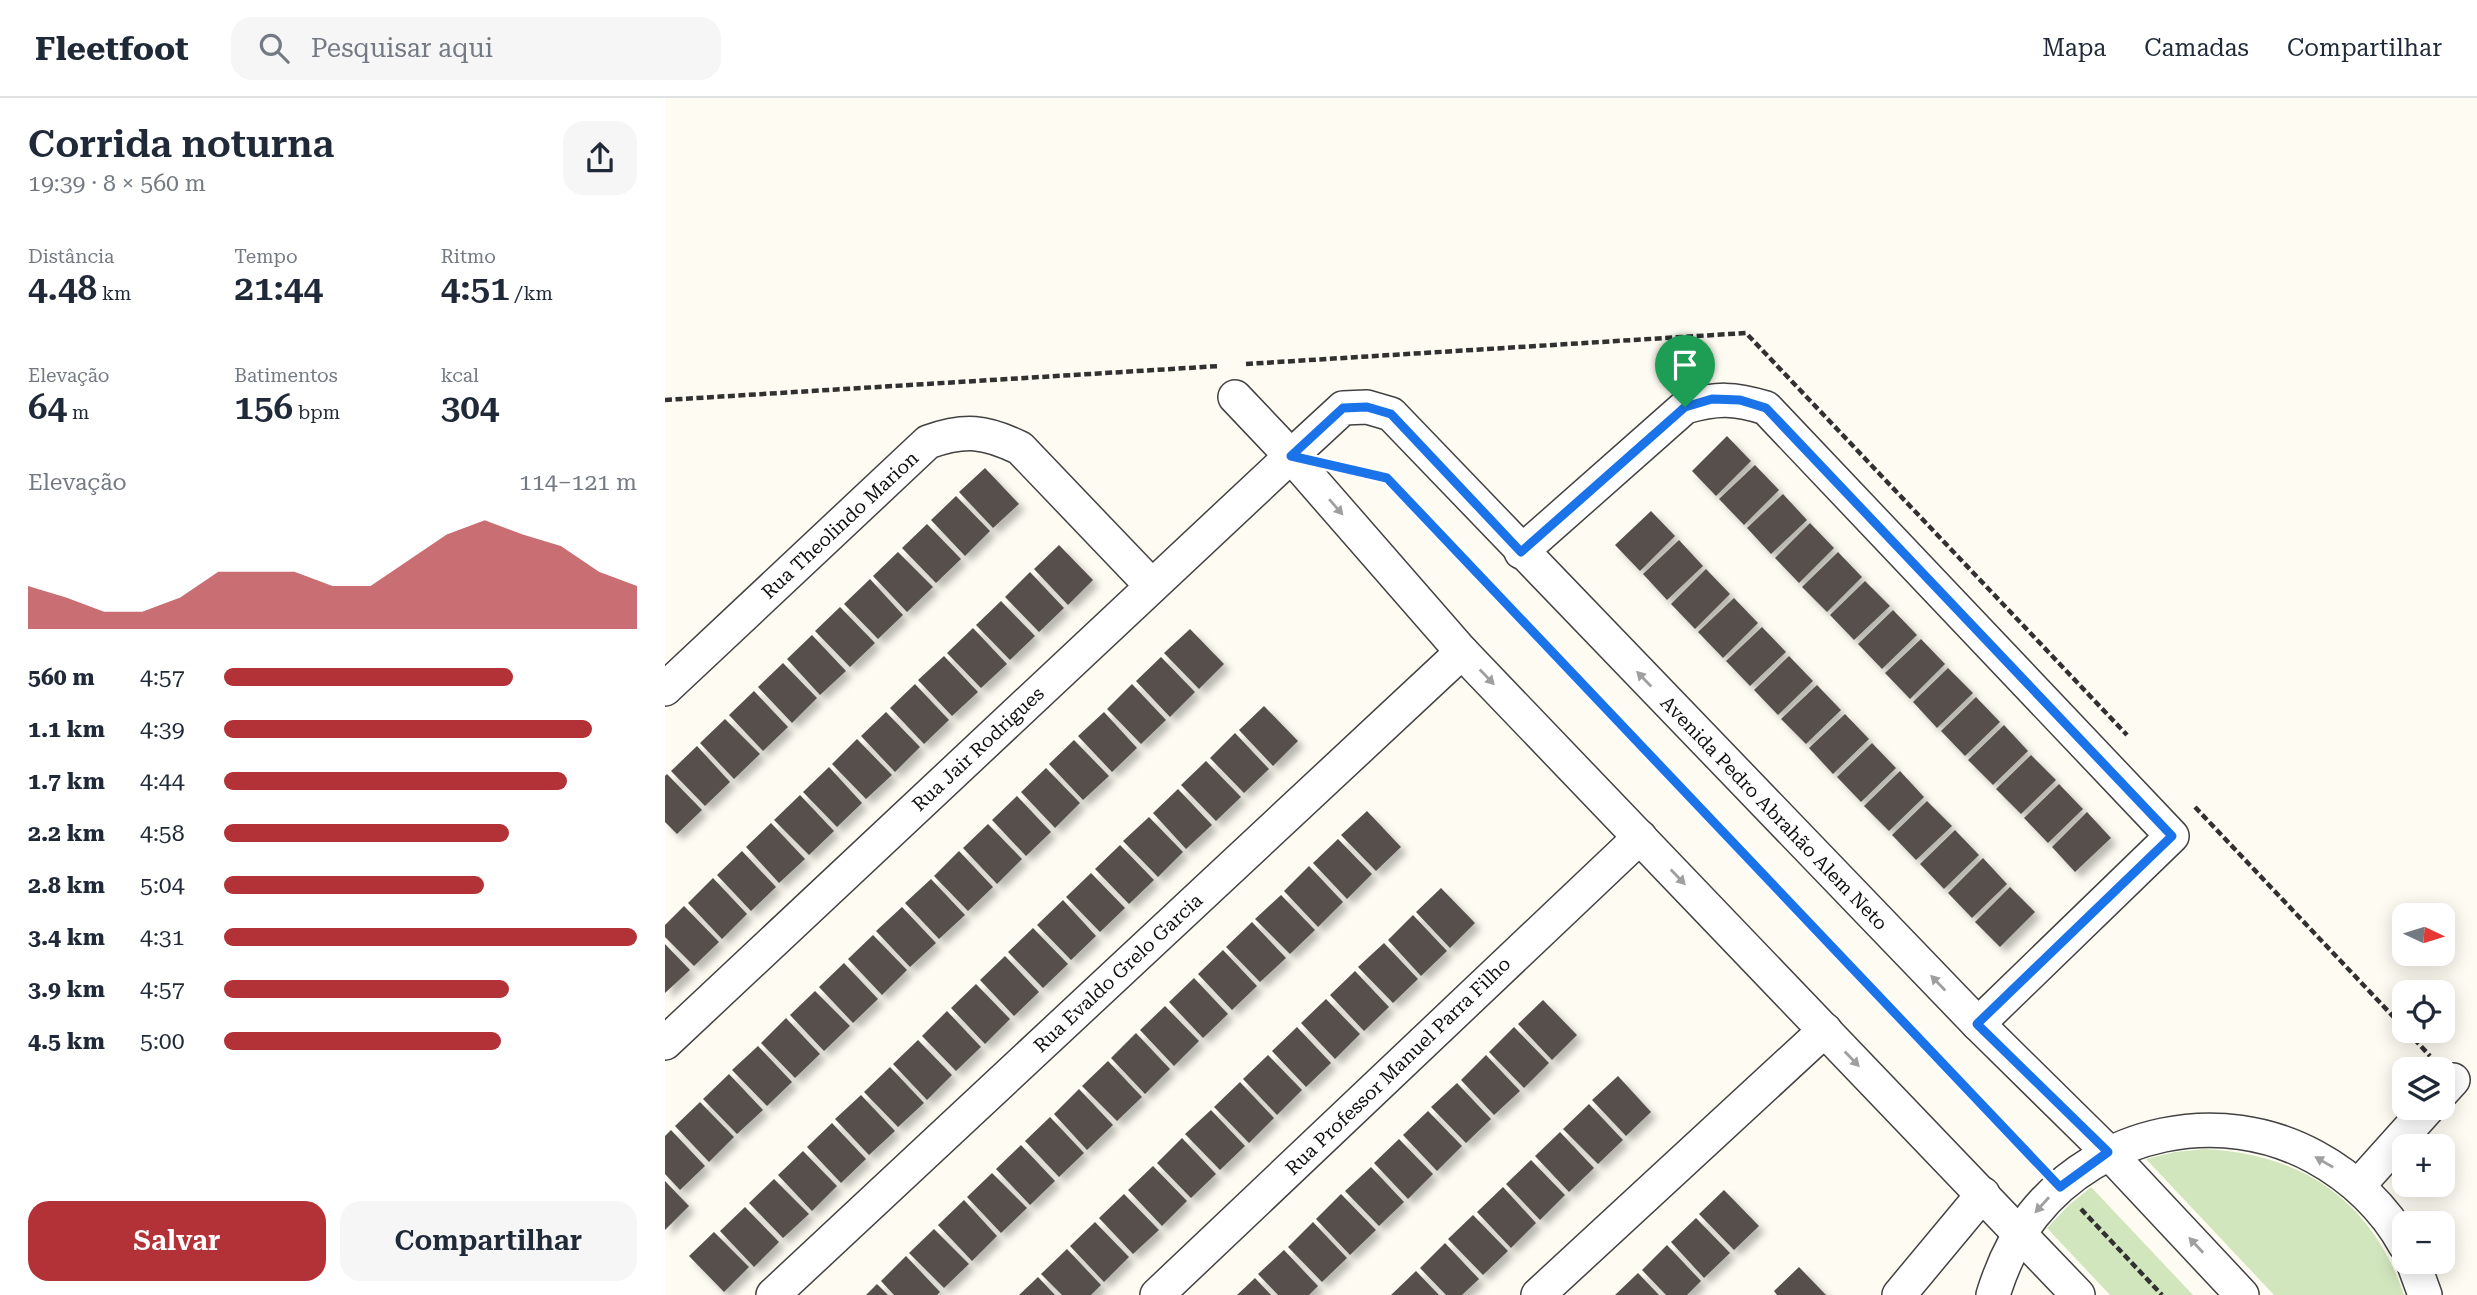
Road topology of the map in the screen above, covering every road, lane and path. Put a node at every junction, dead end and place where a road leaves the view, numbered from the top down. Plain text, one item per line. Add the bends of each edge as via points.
1 (1235, 397) dead end
2 (1291, 456) junction
3 (1521, 552) junction
4 (1153, 586) junction
5 (1462, 652) junction
6 (665, 689) edge
7 (1640, 837) junction
8 (1977, 1024) junction
9 (1825, 1030) junction
10 (665, 1043) edge
11 (2416, 1043) edge
12 (2427, 1057) edge
13 (2417, 1120) edge
14 (2108, 1152) junction
15 (2358, 1186) junction
16 (2060, 1187) junction
17 (1983, 1194) junction
18 (2392, 1226) edge
19 (2020, 1234) junction
20 (2417, 1274) edge
21 (773, 1295) edge
22 (1157, 1295) edge
23 (1538, 1295) edge
24 (1899, 1295) edge
25 (1993, 1295) edge
26 (2078, 1295) edge
27 (2162, 1295) edge
28 (2242, 1295) edge
29 (2425, 1295) edge

1 - 2 street
2 - 3 street, Avenida Pedro Abrahão Alem Neto via 1343,408 1367,407 1391,414
2 - 4 street, Rua Jair Rodrigues
2 -> 5 street
2 - 16 path via 1387,478
8 -> 3 street, Avenida Pedro Abrahão Alem Neto
3 - 8 street via 1685,407 1712,399 1740,400 1766,408 2172,836
4 - 6 street, Rua Theolindo Marion via 1020,448 975,433 951,434 928,442
4 - 10 street, Rua Jair Rodrigues
5 -> 7 street
5 - 21 street, Rua Evaldo Grelo Garcia
7 -> 9 street
7 - 22 street, Rua Professor Manuel Parra Filho
8 - 14 street, Avenida Pedro Abrahão Alem Neto
9 -> 17 street
9 - 23 street
11 - 12 path
13 - 15 street
15 -> 14 street via 2302,1149 2238,1131 2171,1132
14 - 16 street
28 -> 14 street, Avenida Pedro Abrahão Alem Neto
15 - 18 street
16 -> 19 street
16 - 27 path
17 - 19 street
17 - 24 street
19 - 25 street
19 - 26 street
20 - 29 street

